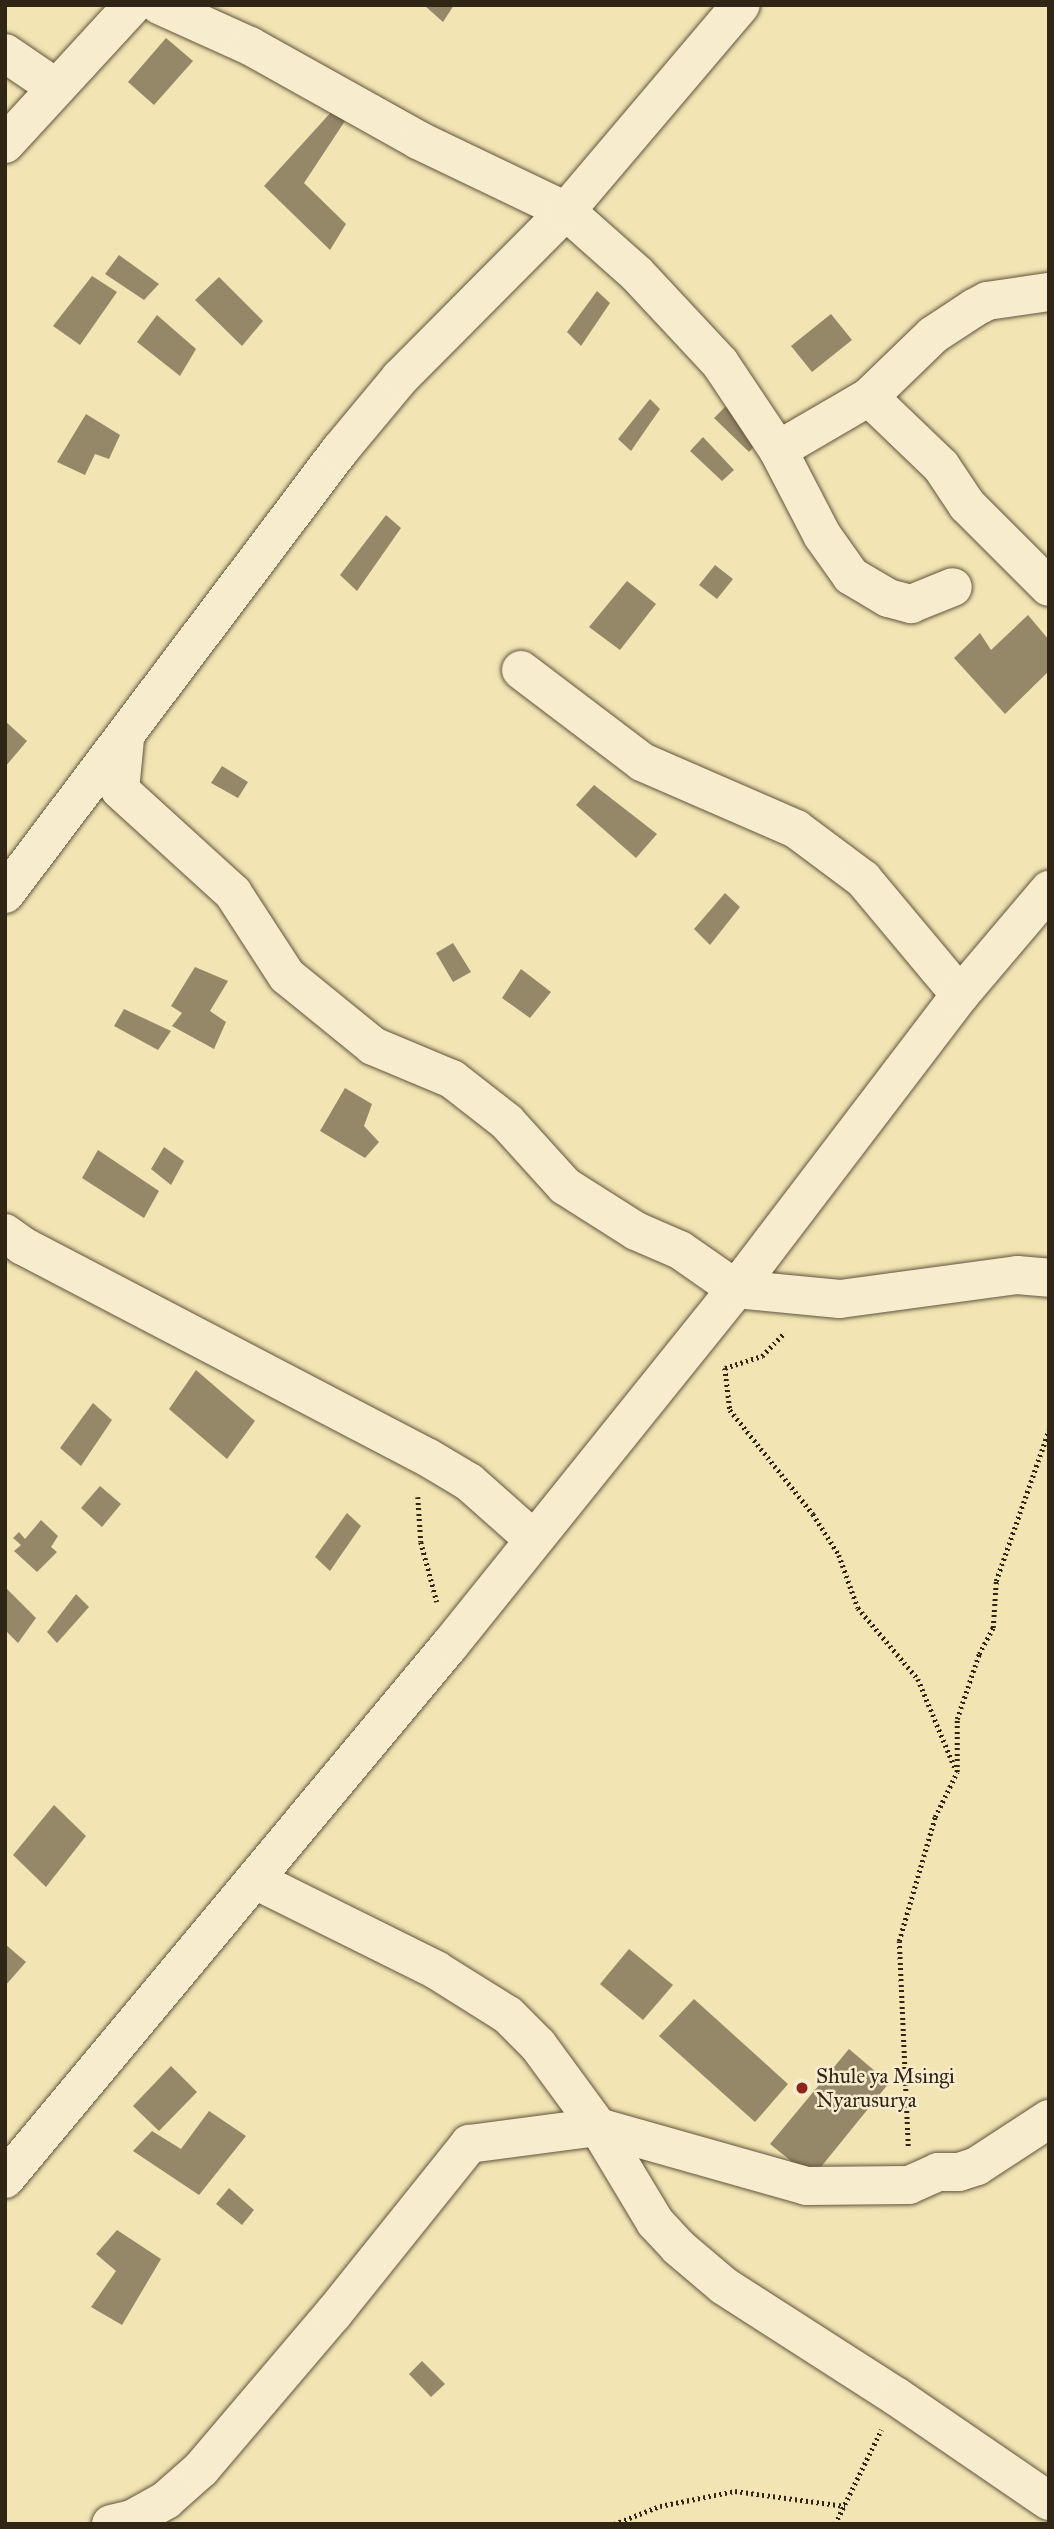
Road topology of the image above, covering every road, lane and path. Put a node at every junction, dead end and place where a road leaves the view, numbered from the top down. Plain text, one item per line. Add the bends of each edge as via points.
1 (134, 5) edge
2 (159, 5) edge
3 (741, 5) edge
4 (5, 53) edge
5 (55, 87) junction
6 (5, 144) edge
7 (566, 211) junction
8 (1049, 292) edge
9 (869, 397) junction
10 (778, 450) junction
11 (953, 587) dead end
12 (1049, 587) edge
13 (522, 670) dead end
14 (125, 739) junction
15 (1049, 890) edge
16 (5, 894) edge
17 (960, 995) junction
18 (5, 1233) edge
19 (1049, 1278) edge
20 (736, 1289) junction
21 (840, 1299) junction
22 (725, 1368) junction
23 (713, 1372) dead end
24 (1049, 1430) edge
25 (419, 1492) dead end
26 (532, 1538) junction
27 (449, 1646) junction
28 (957, 1772) junction
29 (255, 1880) junction
30 (1049, 2119) edge
31 (598, 2127) junction
32 (5, 2179) edge
33 (909, 2185) junction
34 (898, 2396) junction
35 (1049, 2501) edge
36 (845, 2506) junction
37 (111, 2524) edge
38 (614, 2524) edge
39 (835, 2524) edge

1 - 5 street
2 - 7 street via 250,46 418,140
3 - 7 street
4 - 5 street
5 - 6 street
7 - 10 street via 636,274 720,362
7 - 14 street via 391,388
8 - 9 street via 987,301 974,308 933,335
9 - 10 street
9 - 12 street via 941,466 967,506
10 - 11 street via 822,535 851,576 888,598 911,604
13 - 17 street via 642,762 796,830 863,879
14 - 16 street
14 - 20 street via 120,790 233,893 292,981 373,1046 452,1079 507,1122 565,1186 636,1231 680,1250
15 - 17 street
17 - 20 street
18 - 26 street via 427,1457 469,1482
19 - 21 street via 1017,1275
20 - 21 street
20 - 26 street
21 - 22 path via 787,1331 762,1356
22 - 23 path
22 - 28 path via 730,1410 813,1514 839,1555 858,1608 918,1679
24 - 28 path via 996,1581 993,1628 957,1719
25 - 27 path via 421,1542
26 - 27 street
27 - 29 street
28 - 33 path via 935,1816 899,1941
29 - 31 street via 436,1970 508,2015 538,2045
29 - 32 street
30 - 33 street via 976,2166 938,2172
31 - 33 street via 807,2186
31 - 34 street via 655,2222 678,2248 724,2286
31 - 37 street via 466,2146 333,2314 201,2469 166,2500 132,2519
34 - 35 street
34 - 36 path
36 - 38 path via 735,2491 660,2506
36 - 39 path

